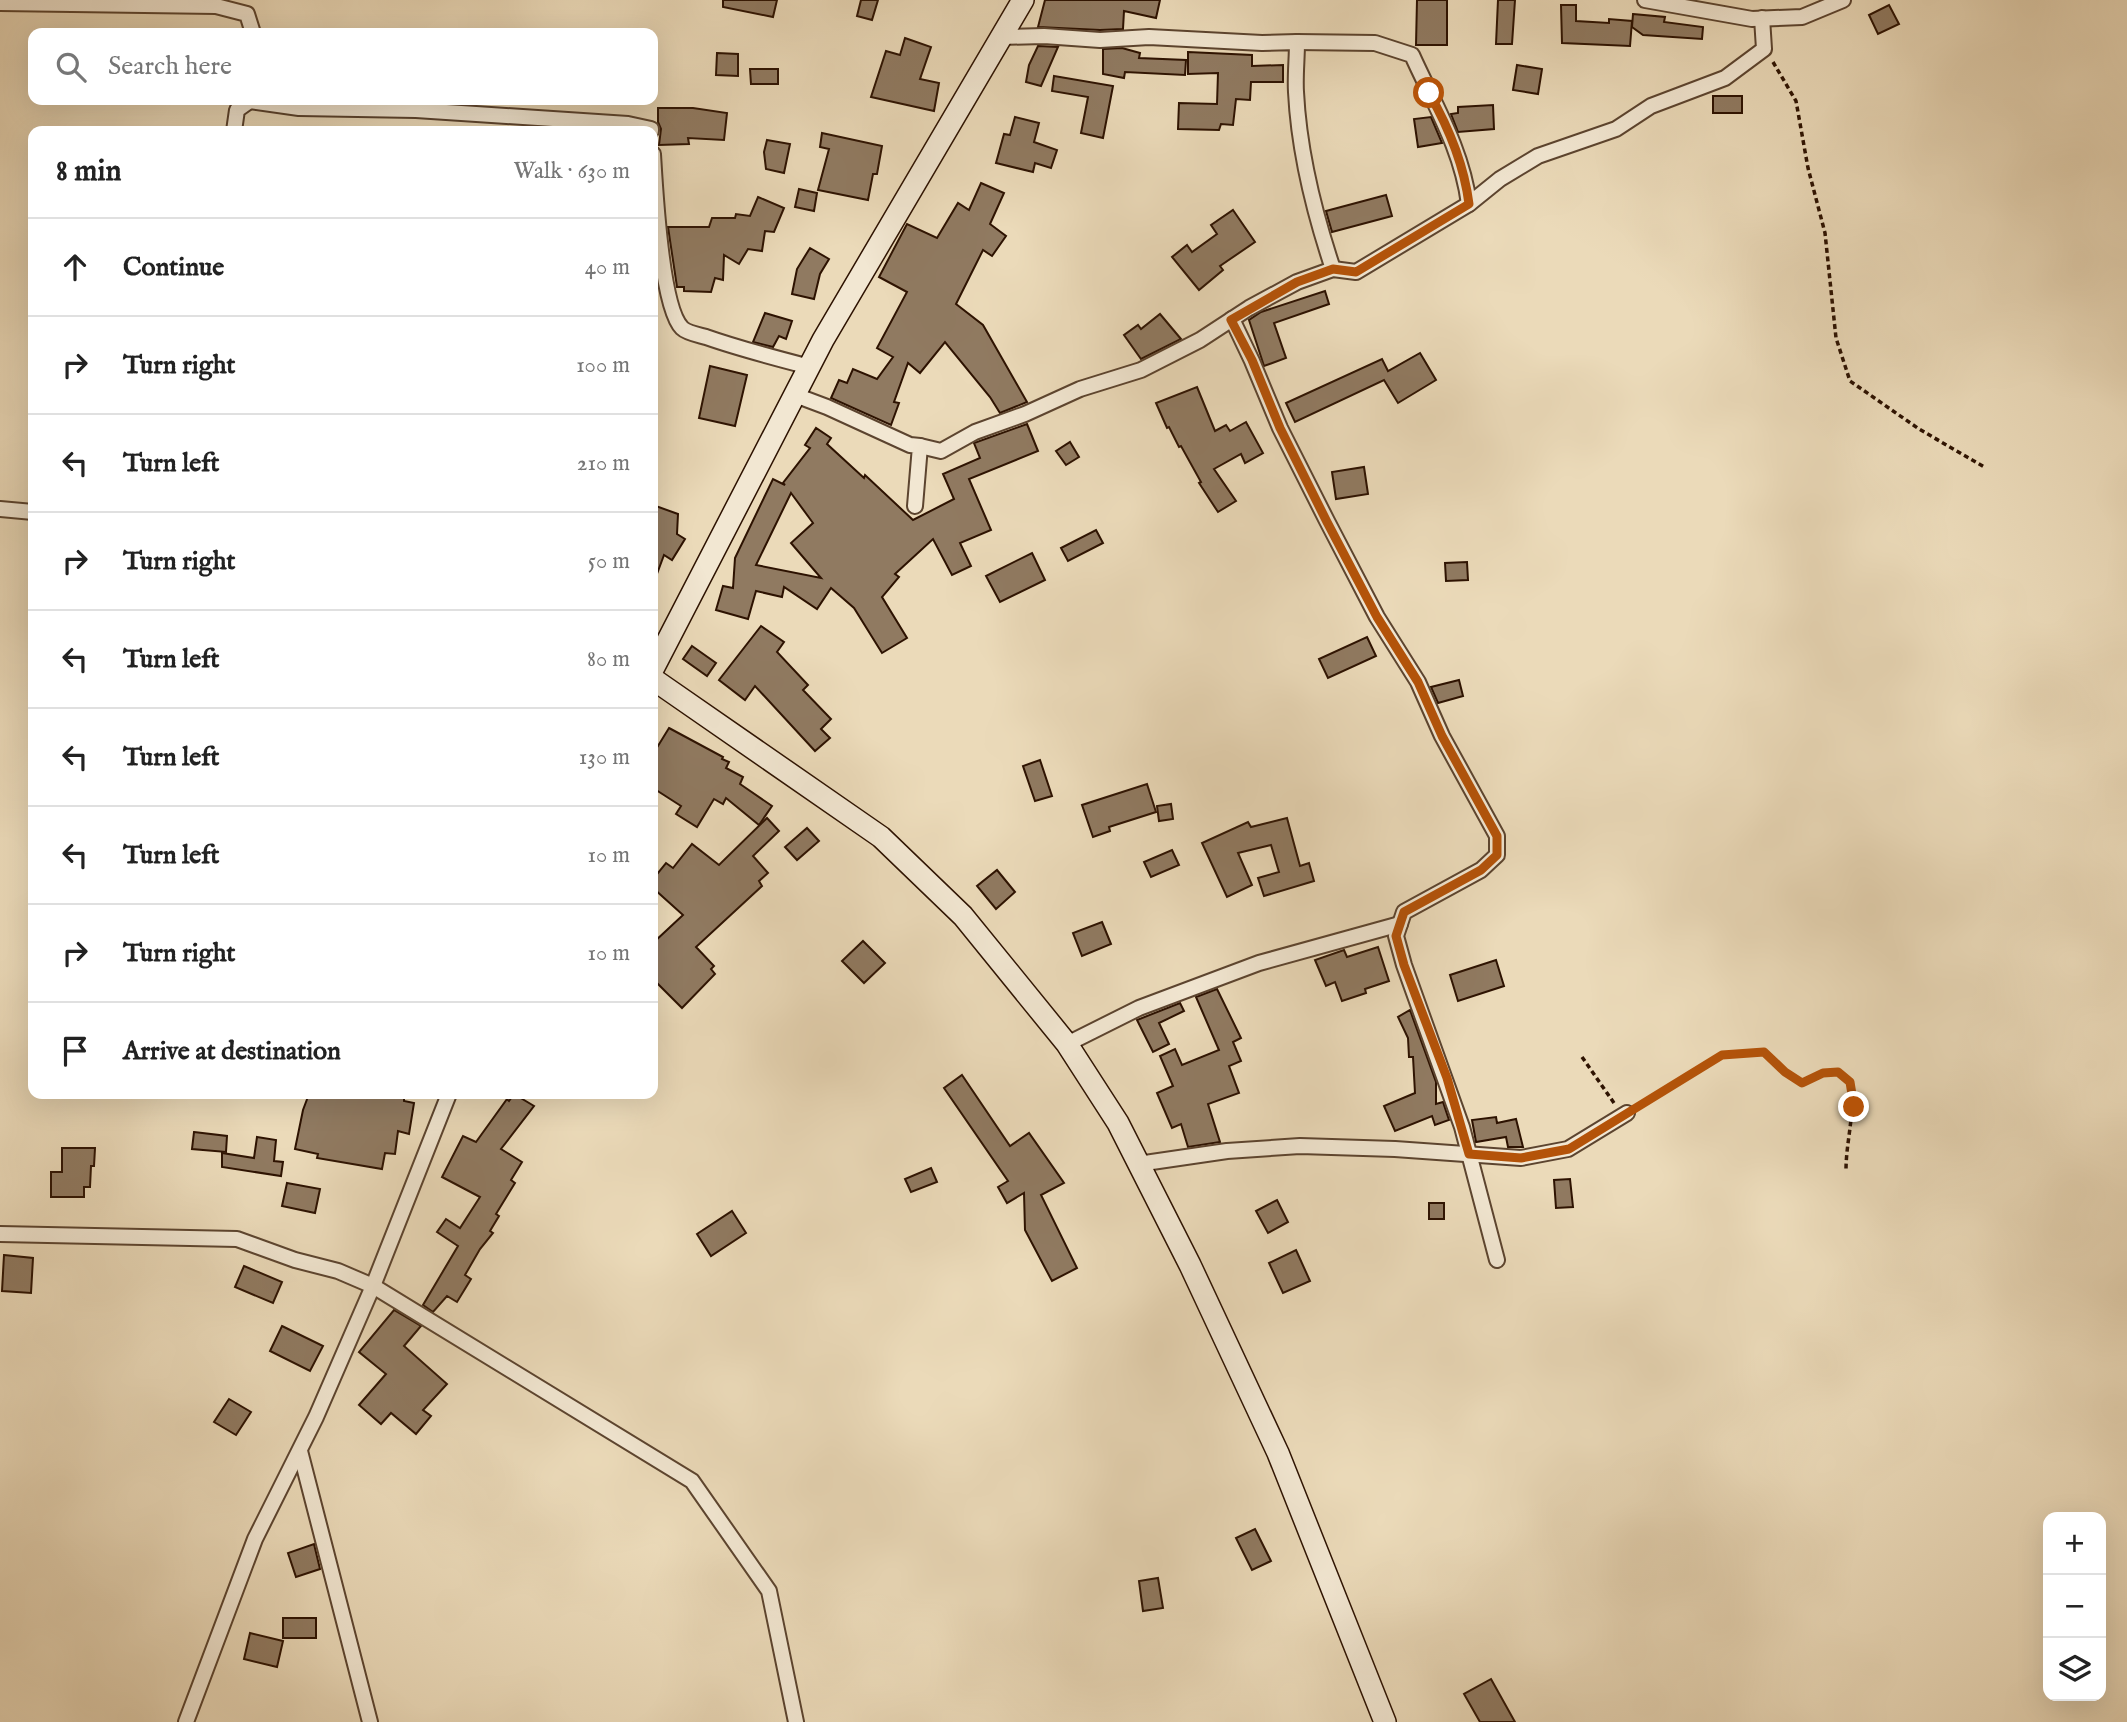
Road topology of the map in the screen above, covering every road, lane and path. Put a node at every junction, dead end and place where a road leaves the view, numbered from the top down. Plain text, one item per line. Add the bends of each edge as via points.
1 (1023, 0) edge
2 (1645, 0) edge
3 (1843, 0) edge
4 (0, 3) edge
5 (1762, 18) junction
6 (251, 28) edge
7 (1001, 37) junction
8 (1297, 43) junction
9 (1764, 49) junction
10 (244, 105) edge
11 (281, 105) edge
12 (234, 126) edge
13 (637, 126) edge
14 (1469, 204) junction
15 (658, 230) edge
16 (1333, 269) junction
17 (1231, 320) junction
18 (810, 367) junction
19 (795, 396) junction
20 (920, 446) junction
21 (1986, 468) dead end
22 (915, 506) dead end
23 (0, 509) edge
24 (28, 512) edge
25 (658, 659) edge
26 (658, 681) edge
27 (1400, 924) junction
28 (1067, 1044) junction
29 (1583, 1057) dead end
30 (447, 1099) edge
31 (1627, 1113) junction
32 (1469, 1154) junction
33 (1138, 1164) junction
34 (1846, 1170) dead end
35 (0, 1234) edge
36 (1497, 1260) dead end
37 (373, 1286) junction
38 (300, 1451) junction
39 (186, 1722) edge
40 (370, 1722) edge
41 (796, 1722) edge
42 (1385, 1722) edge

1 - 7 street
2 - 5 street
3 - 5 street via 1802,17
4 - 6 street via 216,6 247,14
5 - 9 street
7 - 8 street
7 - 18 street
8 - 14 street via 1376,43 1412,55 1459,157
8 - 16 street via 1296,92 1307,180
9 - 14 street via 1725,78 1651,106 1616,129 1538,156
9 - 21 path via 1796,101 1825,233 1836,338 1850,381
10 - 12 street via 237,110
11 - 13 street
14 - 16 street via 1356,272
15 - 18 street via 673,314 683,329
16 - 17 street via 1297,282
17 - 20 street via 1141,370 1080,389 975,432 941,451
17 - 27 street via 1327,522 1377,617 1418,682 1497,836 1497,855 1481,870 1404,912
18 - 19 street
19 - 20 street
19 - 25 street
20 - 22 street
23 - 24 street
26 - 28 street via 881,837 963,916
27 - 28 street via 1259,963 1139,1008
27 - 32 street via 1396,936 1404,965 1447,1078
28 - 33 street via 1118,1123
29 - 31 path via 1610,1100
30 - 37 street
31 - 32 street via 1569,1149 1521,1158
31 - 34 path via 1722,1055 1764,1052 1802,1083 1838,1072 1850,1082 1854,1107
32 - 33 street via 1300,1146
32 - 36 street
33 - 42 street via 1278,1453
35 - 37 street via 237,1239
37 - 38 street
37 - 41 street via 692,1481 769,1591
38 - 39 street via 255,1539
38 - 40 street

